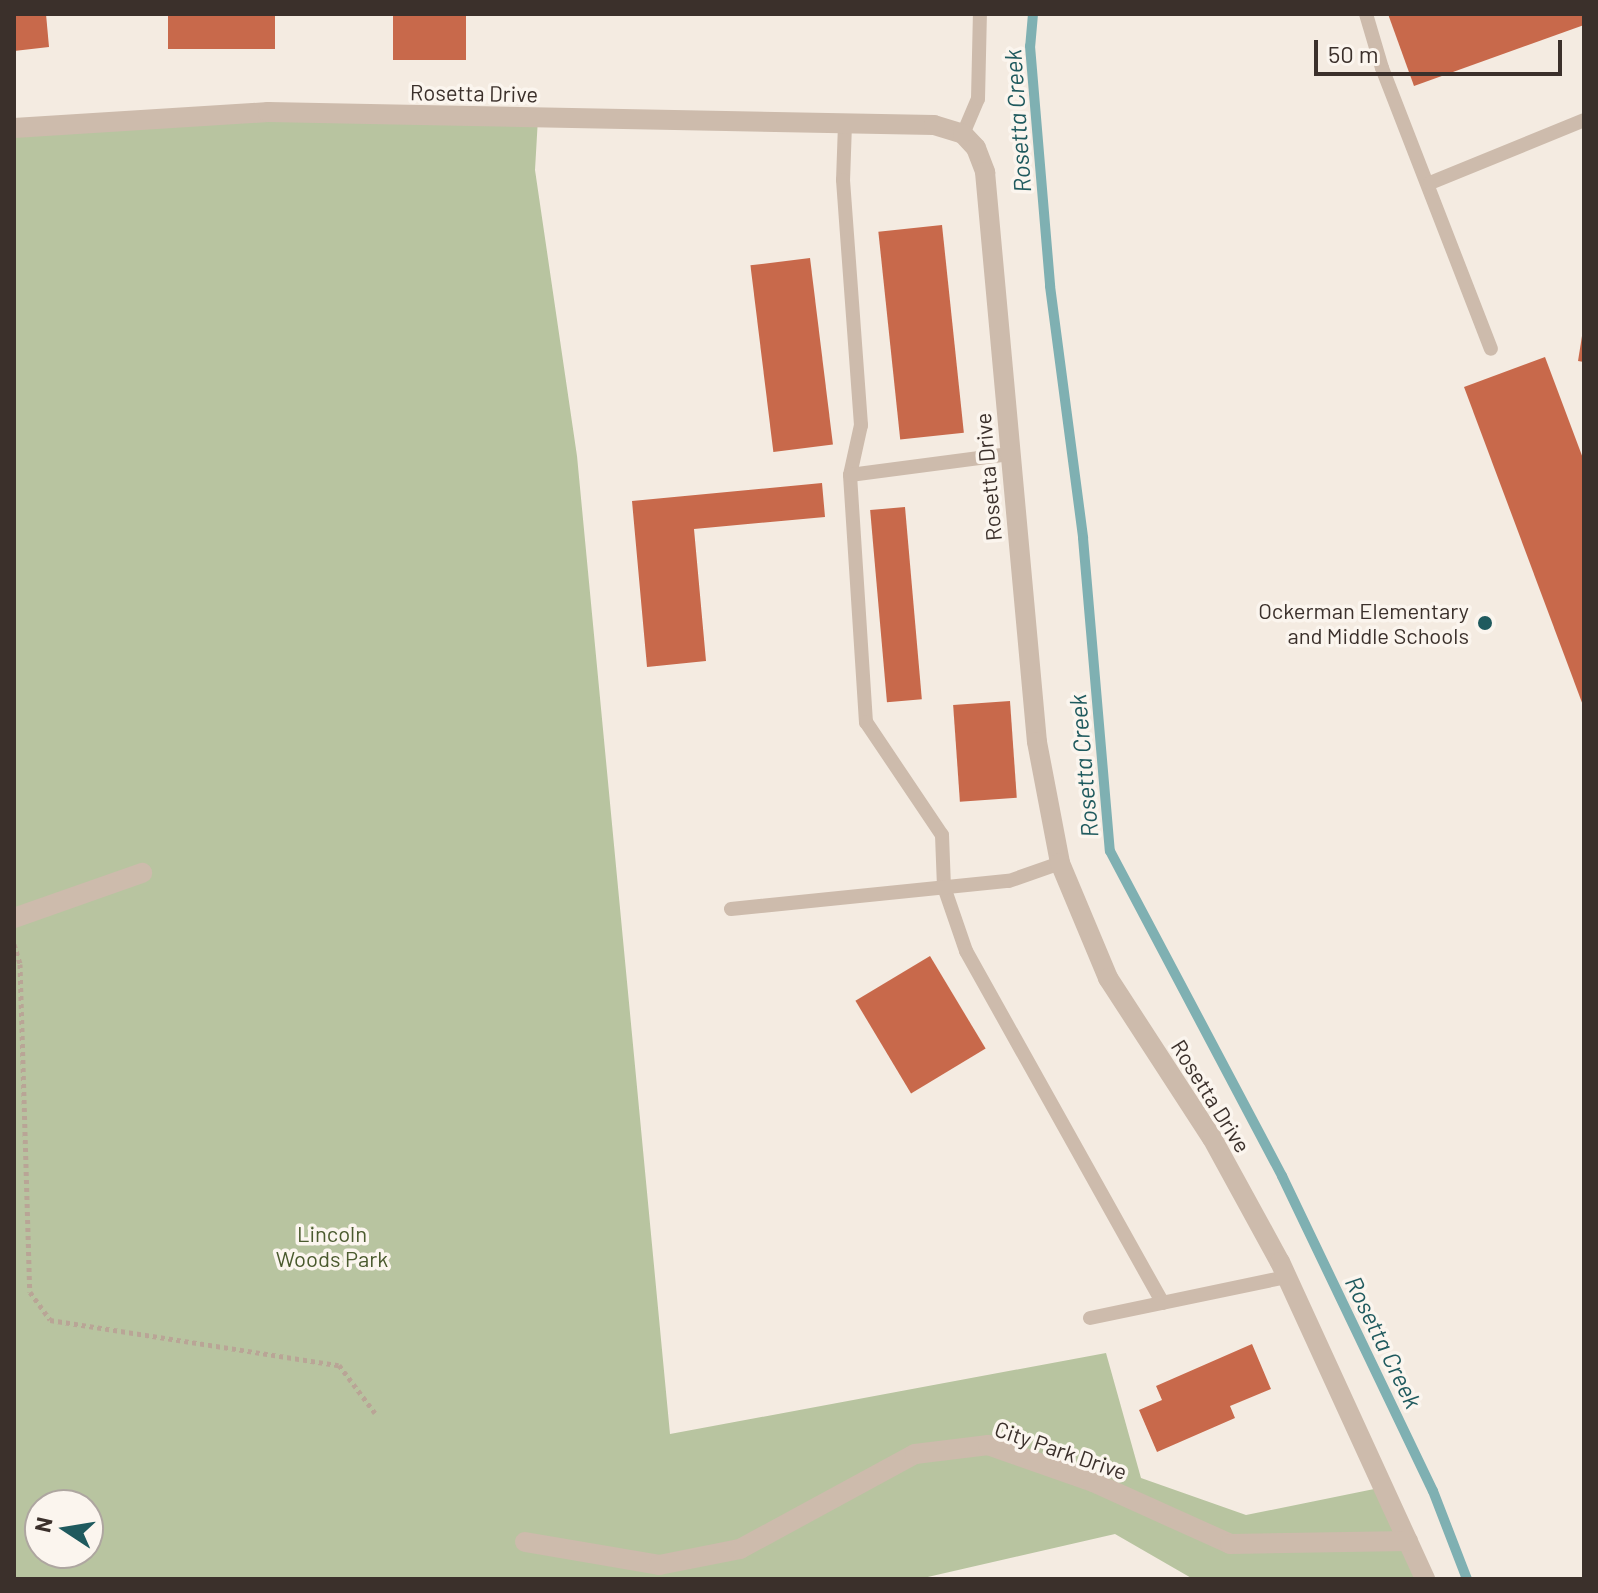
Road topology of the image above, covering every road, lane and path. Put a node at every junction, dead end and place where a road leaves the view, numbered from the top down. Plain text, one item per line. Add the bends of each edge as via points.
1 (980, 14) edge
2 (1366, 14) edge
3 (1584, 120) edge
4 (845, 124) junction
5 (14, 128) edge
6 (963, 134) junction
7 (1430, 183) junction
8 (1491, 349) dead end
9 (1010, 454) junction
10 (850, 475) junction
11 (1060, 863) junction
12 (142, 873) dead end
13 (944, 887) junction
14 (731, 909) dead end
15 (14, 918) edge
16 (14, 943) edge
17 (1287, 1277) junction
18 (1163, 1303) junction
19 (1090, 1318) dead end
20 (375, 1413) dead end
21 (1408, 1541) junction
22 (525, 1542) dead end
23 (1425, 1579) edge

1 - 6 lane via 978,99
2 - 7 lane via 1382,68
3 - 7 lane
4 - 5 street, Rosetta Drive via 268,112
4 - 6 street, Rosetta Drive via 934,125
4 - 10 lane via 843,180 861,425
6 - 9 street, Rosetta Drive via 976,148 985,172
7 - 8 lane
9 - 10 lane
9 - 11 street, Rosetta Drive via 1037,742
10 - 13 lane via 866,722 942,835
11 - 13 lane via 1009,881
11 - 17 street, Rosetta Drive via 1108,978 1212,1138
12 - 15 street
13 - 14 lane
13 - 18 lane via 966,951
16 - 20 path via 20,964 30,1292 50,1320 339,1365
17 - 18 lane
17 - 21 street, Rosetta Drive
18 - 19 lane
21 - 22 street, City Park Drive via 1230,1544 1093,1482 988,1445 915,1454 740,1549 659,1565
21 - 23 street, Rosetta Drive

